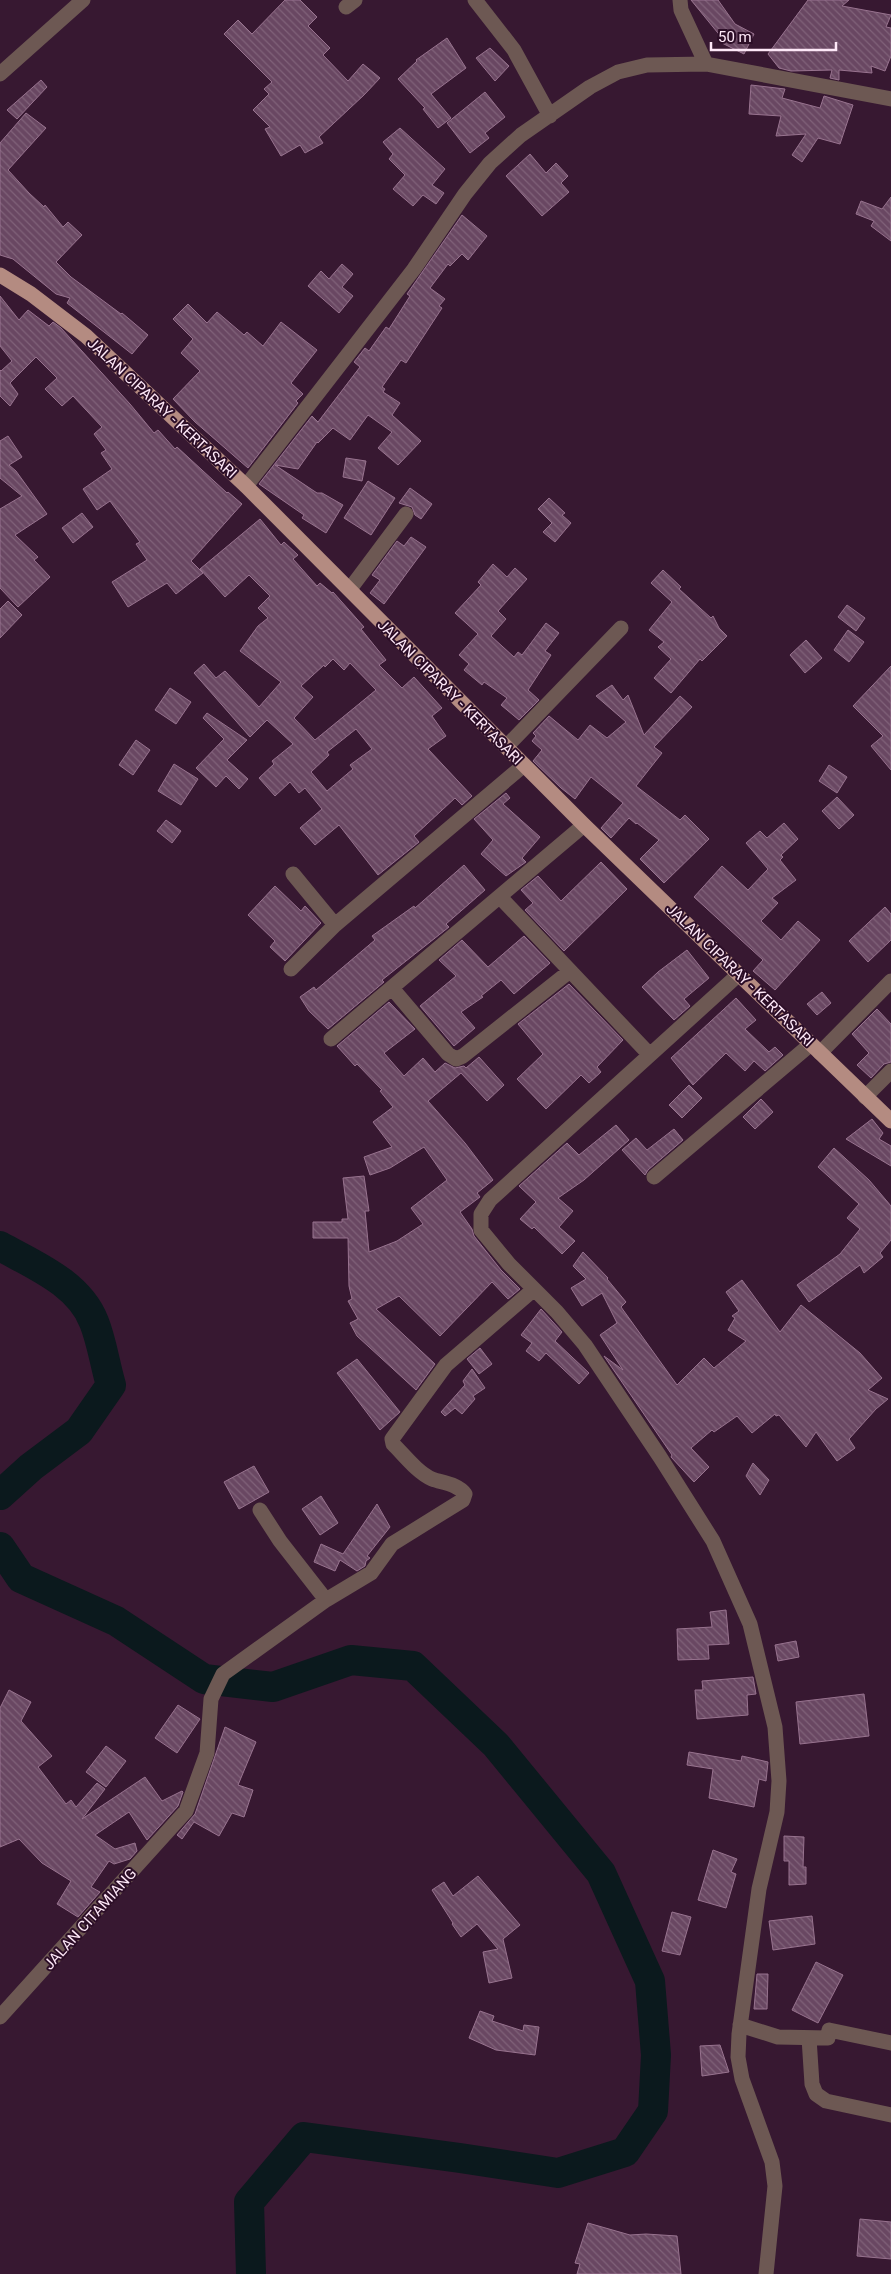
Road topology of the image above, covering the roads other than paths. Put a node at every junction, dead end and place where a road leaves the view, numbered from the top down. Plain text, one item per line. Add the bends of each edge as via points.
1 (83, 0) edge
2 (475, 0) edge
3 (680, 0) edge
4 (706, 64) junction
5 (0, 74) edge
6 (891, 99) edge
7 (550, 116) junction
8 (0, 274) edge
9 (246, 486) junction
10 (406, 514) dead end
11 (350, 590) junction
12 (621, 628) dead end
13 (506, 747) junction
14 (524, 766) junction
15 (584, 825) junction
16 (293, 874) dead end
17 (500, 897) junction
18 (335, 925) junction
19 (290, 969) dead end
20 (570, 971) junction
21 (738, 975) junction
22 (891, 981) edge
23 (392, 988) junction
24 (331, 1039) dead end
25 (816, 1048) junction
26 (649, 1054) junction
27 (891, 1071) edge
28 (865, 1097) junction
29 (891, 1121) edge
30 (654, 1178) dead end
31 (533, 1290) junction
32 (260, 1510) dead end
33 (326, 1600) junction
34 (0, 2017) edge
35 (740, 2025) junction
36 (809, 2038) junction
37 (891, 2043) edge
38 (891, 2115) edge
39 (766, 2274) edge

1 - 5 street
2 - 7 street via 514,50
3 - 4 street via 681,10
4 - 6 street
4 - 7 street via 647,65 618,72 590,87
7 - 9 street via 521,135 490,164 465,194 414,270
8 - 9 main road, JALAN CIPARAY - KERTASARI via 86,336
9 - 11 main road, JALAN CIPARAY - KERTASARI
10 - 11 street
11 - 13 main road, JALAN CIPARAY - KERTASARI
12 - 13 street
13 - 14 main road, JALAN CIPARAY - KERTASARI
14 - 15 main road, JALAN CIPARAY - KERTASARI
14 - 18 street
15 - 17 street
15 - 21 main road, JALAN CIPARAY - KERTASARI
16 - 18 street
17 - 20 street
17 - 23 street
18 - 19 street
20 - 23 street via 463,1056 456,1058 448,1054
20 - 26 street
21 - 25 main road, JALAN CIPARAY - KERTASARI
21 - 26 street
22 - 25 street
23 - 24 street
25 - 28 main road, JALAN CIPARAY - KERTASARI
25 - 30 street
26 - 31 street via 484,1207 481,1230
27 - 28 street
28 - 29 main road, JALAN CIPARAY - KERTASARI
31 - 33 street via 446,1365 392,1439 393,1444 420,1471 460,1489 465,1494 463,1500 392,1544 371,1573
31 - 35 street via 557,1312 584,1345 660,1456 713,1541 750,1624 775,1727 779,1781 777,1812 759,1889
32 - 33 street
33 - 34 street, JALAN CITAMIANG via 223,1674 211,1699 207,1753 191,1802 179,1821
35 - 36 street via 778,2037
35 - 39 street via 738,2057 742,2079 772,2162 775,2186
36 - 37 street via 828,2038 829,2030
36 - 38 street via 812,2084 816,2094 826,2101

